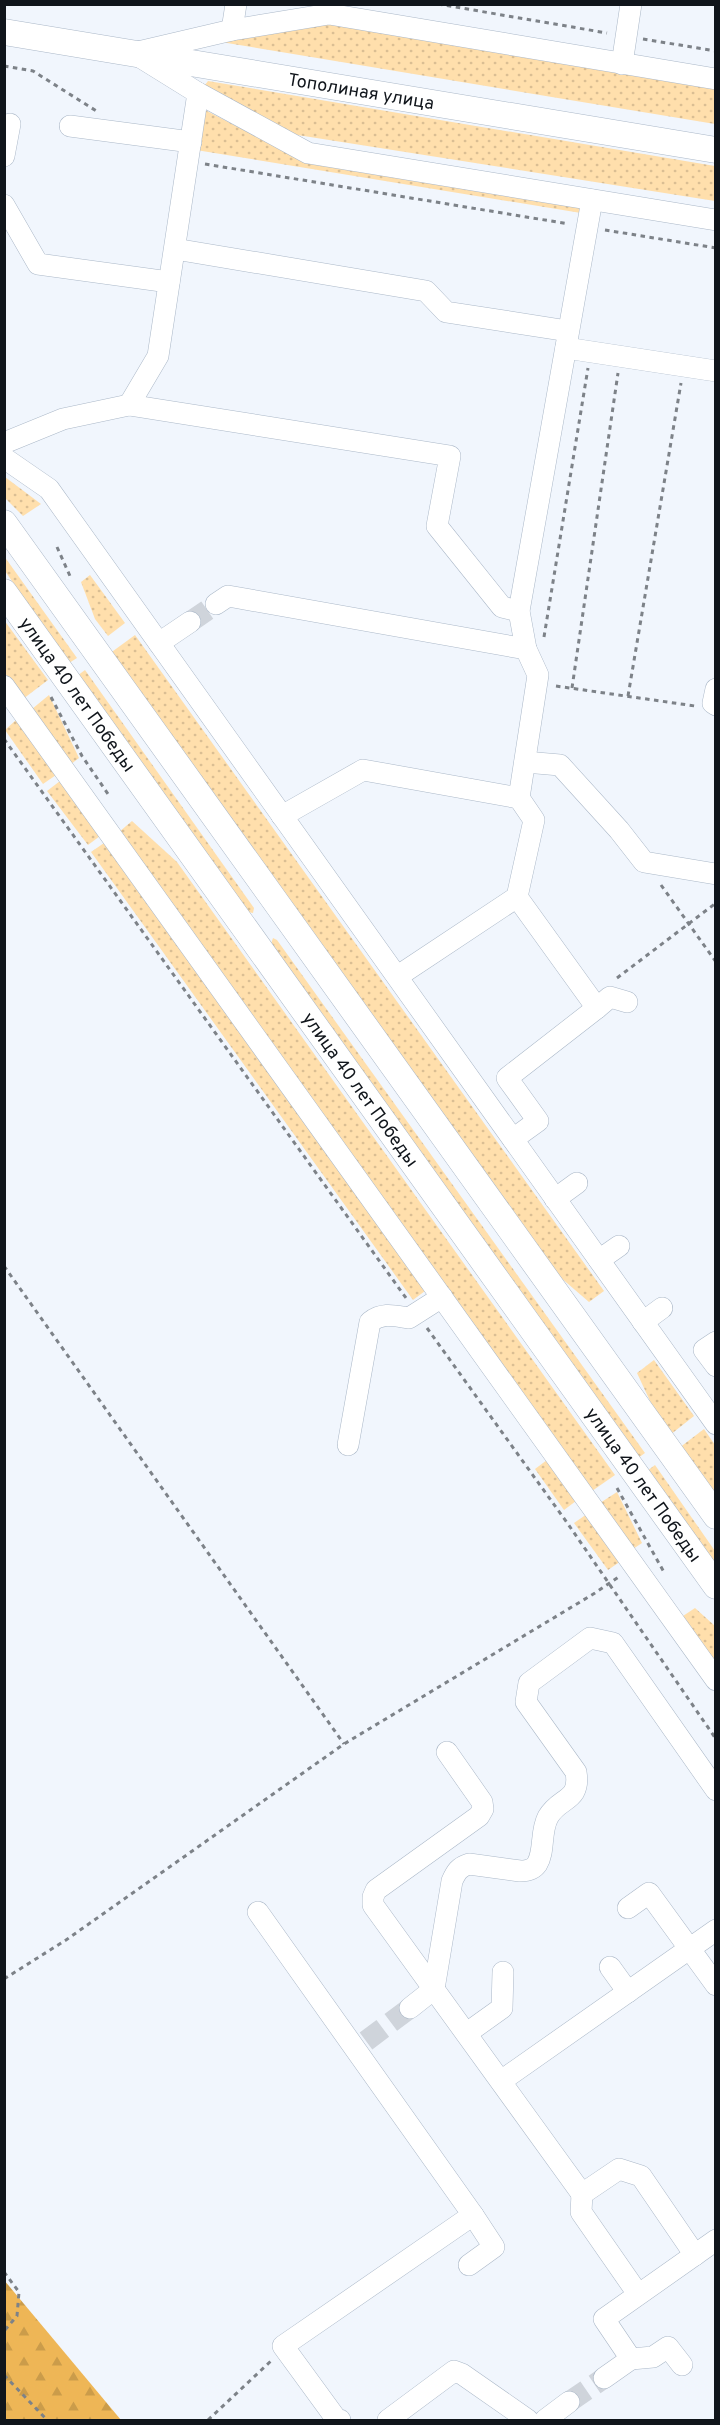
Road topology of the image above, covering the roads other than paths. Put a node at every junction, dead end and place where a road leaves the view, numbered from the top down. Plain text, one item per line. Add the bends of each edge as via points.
1 (236, 4) edge
2 (631, 4) edge
3 (232, 30) junction
4 (4, 32) edge
5 (134, 53) junction
6 (622, 64) junction
7 (716, 79) edge
8 (198, 93) junction
9 (10, 123) dead end
10 (70, 126) dead end
11 (716, 150) edge
12 (190, 152) junction
13 (4, 156) edge
14 (592, 200) junction
15 (4, 205) edge
16 (716, 220) edge
17 (175, 249) junction
18 (169, 282) junction
19 (567, 340) junction
20 (716, 371) edge
21 (129, 405) junction
22 (7, 436) edge
23 (4, 458) edge
24 (4, 523) edge
25 (4, 592) edge
26 (216, 604) tunnel mouth
27 (519, 611) junction
28 (190, 622) tunnel mouth
29 (159, 643) junction
30 (535, 644) junction
31 (4, 686) edge
32 (716, 688) edge
33 (710, 706) edge
34 (525, 762) junction
35 (519, 798) junction
36 (282, 816) junction
37 (716, 874) edge
38 (517, 897) junction
39 (286, 916) junction
40 (253, 939) junction
41 (398, 976) junction
42 (627, 1002) dead end
43 (597, 1008) junction
44 (513, 1139) junction
45 (577, 1183) dead end
46 (555, 1199) junction
47 (619, 1246) dead end
48 (599, 1260) junction
49 (442, 1297) junction
50 (663, 1308) dead end
51 (643, 1322) junction
52 (716, 1342) edge
53 (716, 1366) edge
54 (716, 1424) edge
55 (348, 1445) dead end
56 (716, 1516) edge
57 (716, 1586) edge
58 (716, 1680) edge
59 (447, 1752) dead end
60 (716, 1790) edge
61 (628, 1908) dead end
62 (258, 1912) dead end
63 (716, 1930) edge
64 (690, 1948) junction
65 (610, 1967) dead end
66 (503, 1972) dead end
67 (716, 1984) edge
68 (434, 1989) junction
69 (628, 1992) junction
70 (410, 2008) tunnel mouth
71 (467, 2033) junction
72 (501, 2081) junction
73 (582, 2194) junction
74 (472, 2215) junction
75 (716, 2240) edge
76 (694, 2255) junction
77 (469, 2265) dead end
78 (638, 2294) junction
79 (631, 2359) junction
80 (682, 2366) dead end
81 (604, 2378) tunnel mouth
82 (569, 2402) tunnel mouth
83 (340, 2421) edge
84 (388, 2421) edge
85 (528, 2421) edge
86 (545, 2421) edge

1 - 3 street
2 - 6 street
3 - 5 street
3 - 6 street via 329,14
4 - 5 main road, Тополиная улица
5 - 8 street
5 - 11 main road, Тополиная улица
6 - 7 street
8 - 12 street
8 - 14 street via 308,153
9 - 13 street
10 - 12 street via 113,132
12 - 17 street
14 - 16 street
14 - 19 street
15 - 18 street via 38,264
17 - 18 street
17 - 19 street via 426,291 446,312
18 - 21 street via 158,356
19 - 20 street via 590,352
19 - 27 street
21 - 22 street
21 - 27 street via 450,456 437,526 502,607
23 - 29 street via 49,489
24 - 39 main road
25 - 40 main road, улица 40 лет Победы
26 - 30 street via 228,596
27 - 30 street
28 - 29 street
29 - 36 street
30 - 34 street via 538,675
31 - 49 street
32 - 33 street
34 - 35 street
34 - 37 street via 560,765 644,862
35 - 36 street via 363,770
35 - 38 street via 534,820
36 - 41 street
38 - 41 street
38 - 43 street
39 - 40 main road
39 - 56 main road
40 - 57 main road, улица 40 лет Победы
41 - 44 street
42 - 43 street via 610,998
43 - 44 street via 507,1078 538,1121
44 - 46 street
45 - 46 street
46 - 48 street
47 - 48 street
48 - 51 street
49 - 55 street via 409,1318 377,1316 370,1322
49 - 58 street
50 - 51 street
51 - 54 street
52 - 53 street via 704,1350
59 - 68 street via 483,1809 479,1816 376,1890 373,1897 373,1905
60 - 68 street via 613,1643 590,1638 530,1683 526,1702 576,1772 575,1791 548,1819 540,1857 533,1868 520,1871 469,1864 456,1872
61 - 64 street via 649,1893
62 - 74 street via 360,2045
63 - 64 street
64 - 67 street
64 - 69 street
65 - 69 street
66 - 71 street via 502,2008
68 - 70 street
68 - 71 street
69 - 72 street
71 - 72 street
72 - 73 street
73 - 76 street via 619,2169 641,2176
73 - 78 street via 581,2212
74 - 77 street via 494,2247
74 - 83 street via 283,2346
75 - 76 street
76 - 78 street
78 - 79 street via 604,2319
79 - 80 street via 653,2357 668,2347
79 - 81 street
82 - 86 street
84 - 85 street via 454,2372

